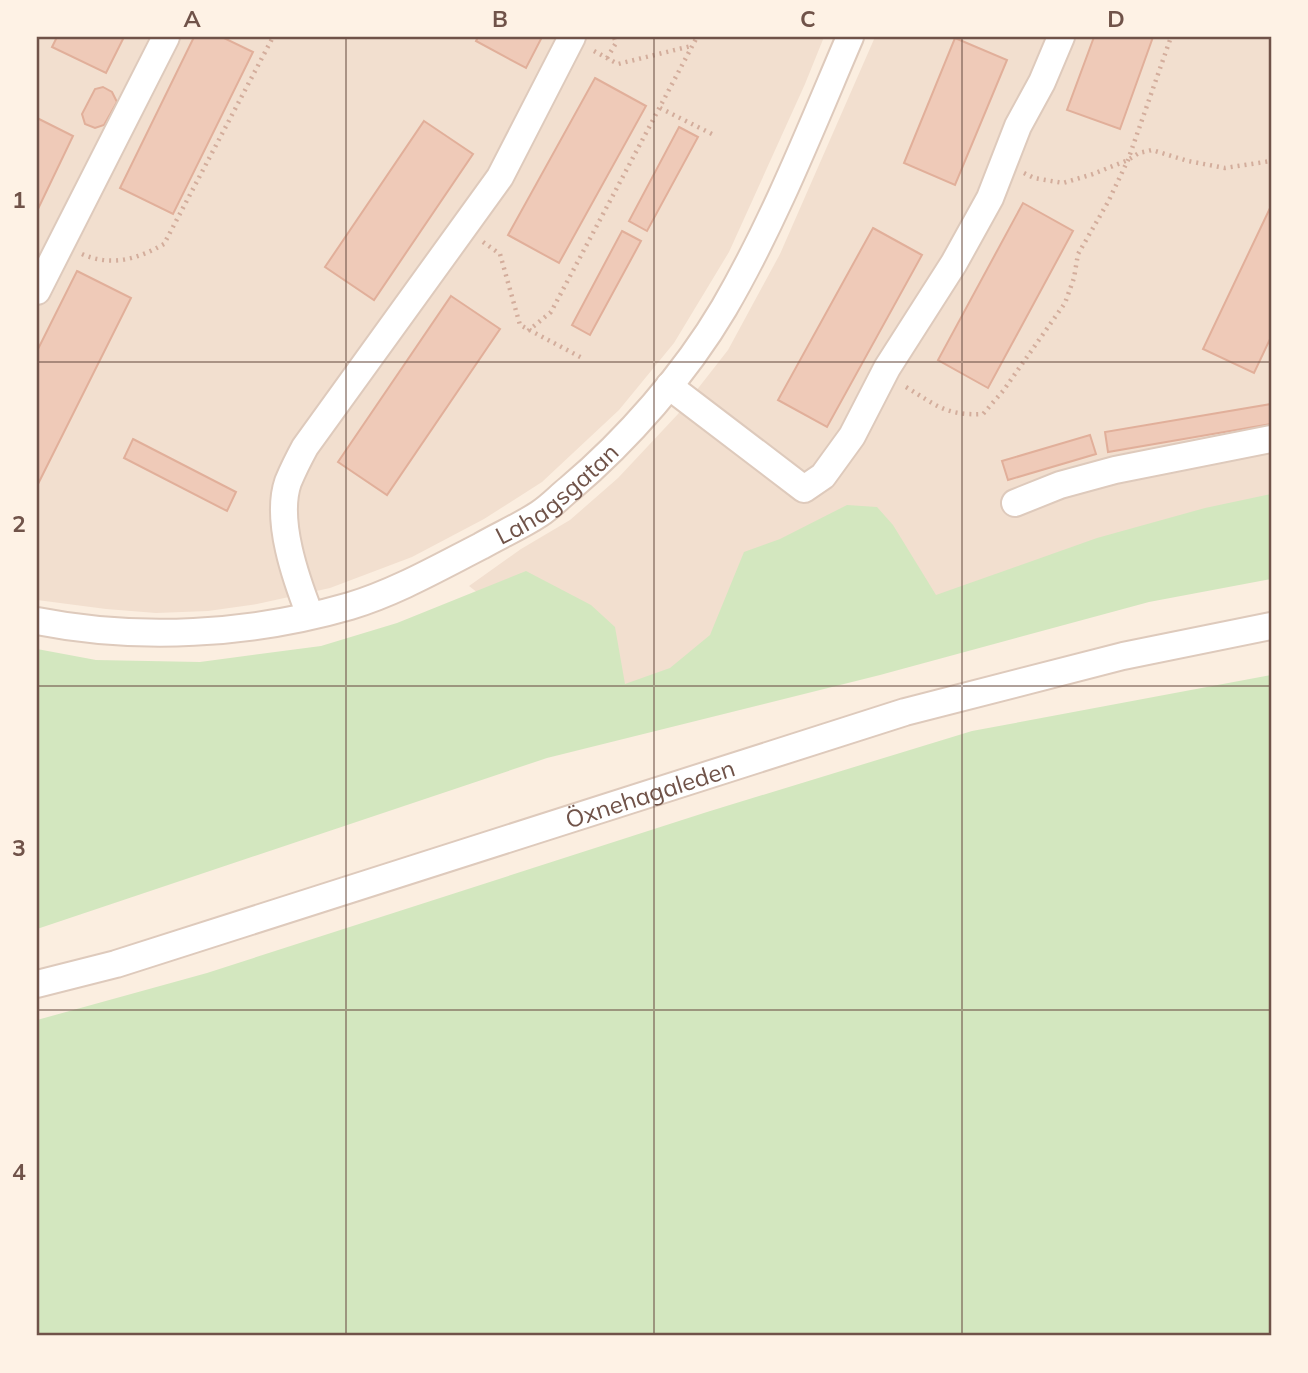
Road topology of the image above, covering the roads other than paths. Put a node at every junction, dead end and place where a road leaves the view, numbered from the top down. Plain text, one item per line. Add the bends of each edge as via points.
1 (166, 37) edge
2 (850, 37) edge
3 (1061, 37) edge
4 (571, 38) edge
5 (37, 291) edge
6 (668, 386) junction
7 (1271, 439) edge
8 (1015, 503) dead end
9 (310, 615) junction
10 (37, 621) edge
11 (1271, 626) edge
12 (37, 984) edge

1 - 5 street
2 - 6 street, Lahagsgatan via 769,222 723,310
3 - 6 street via 1018,125 990,198 852,436 823,476 804,489
4 - 9 street via 500,177 305,447 287,484 286,534 295,577
6 - 9 street, Lahagsgatan via 599,463 540,513 416,580 350,606
7 - 8 street via 1115,470
9 - 10 street, Lahagsgatan via 215,630 148,632 79,629
11 - 12 street, Öxnehagaleden via 1123,656 905,712 128,960

